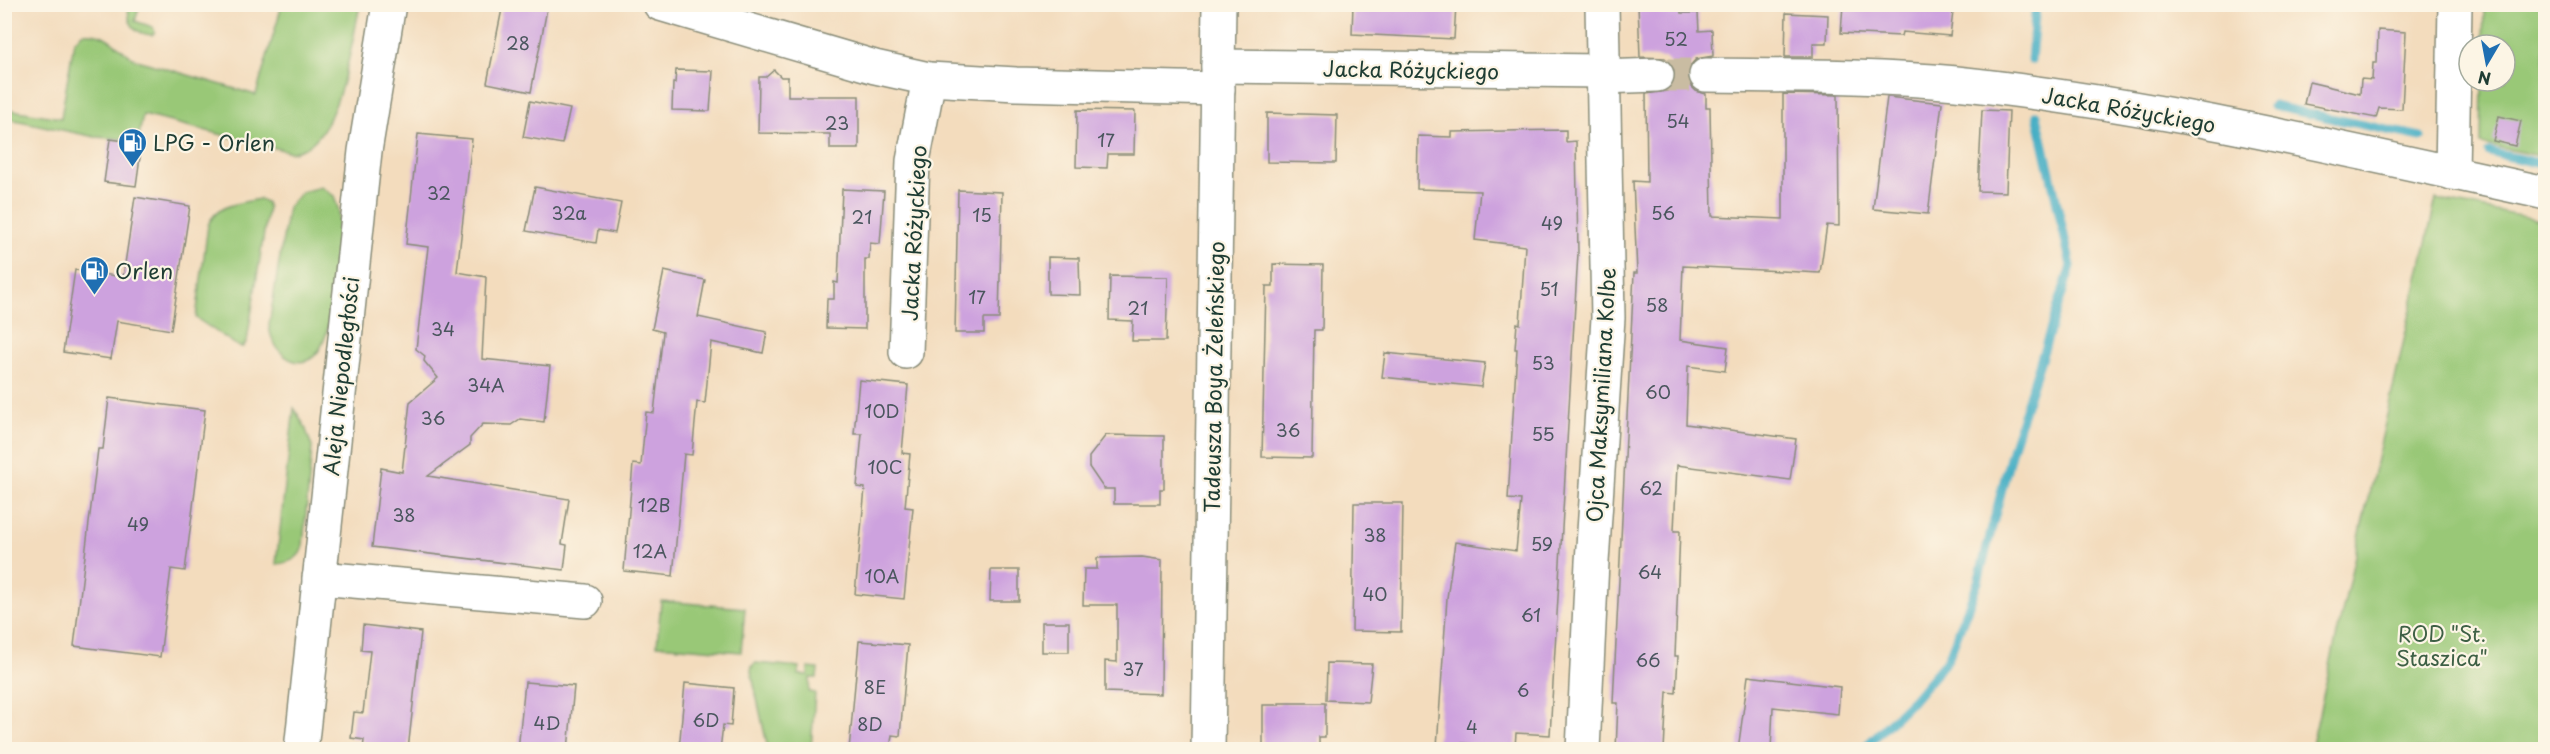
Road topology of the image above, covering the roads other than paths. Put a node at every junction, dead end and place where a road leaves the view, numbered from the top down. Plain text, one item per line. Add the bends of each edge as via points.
1 (389, 4) edge
2 (660, 4) edge
3 (1220, 4) edge
4 (1602, 4) edge
5 (2455, 4) edge
6 (1603, 74) junction
7 (1656, 75) tunnel mouth
8 (1706, 75) tunnel mouth
9 (1218, 78) junction
10 (929, 79) junction
11 (2452, 173) junction
12 (2546, 193) edge
13 (906, 352) dead end
14 (319, 578) junction
15 (585, 601) dead end
16 (301, 750) edge
17 (1208, 750) edge
18 (1583, 750) edge

1 - 14 street, Aleja Niepodległości via 365,151
2 - 10 street, Jacka Różyckiego
3 - 9 street, Tadeusza Boya Żeleńskiego
4 - 6 street, Ojca Maksymiliana Kolbe
5 - 11 street
6 - 7 street, Jacka Różyckiego
6 - 9 street, Jacka Różyckiego
6 - 18 street, Ojca Maksymiliana Kolbe via 1608,318
8 - 11 street, Jacka Różyckiego via 1868,76 2042,94 2260,132
9 - 10 street, Jacka Różyckiego via 1016,84
9 - 17 street, Tadeusza Boya Żeleńskiego
10 - 13 street, Jacka Różyckiego via 913,161
11 - 12 street, Jacka Różyckiego
14 - 15 street
14 - 16 street, Aleja Niepodległości

